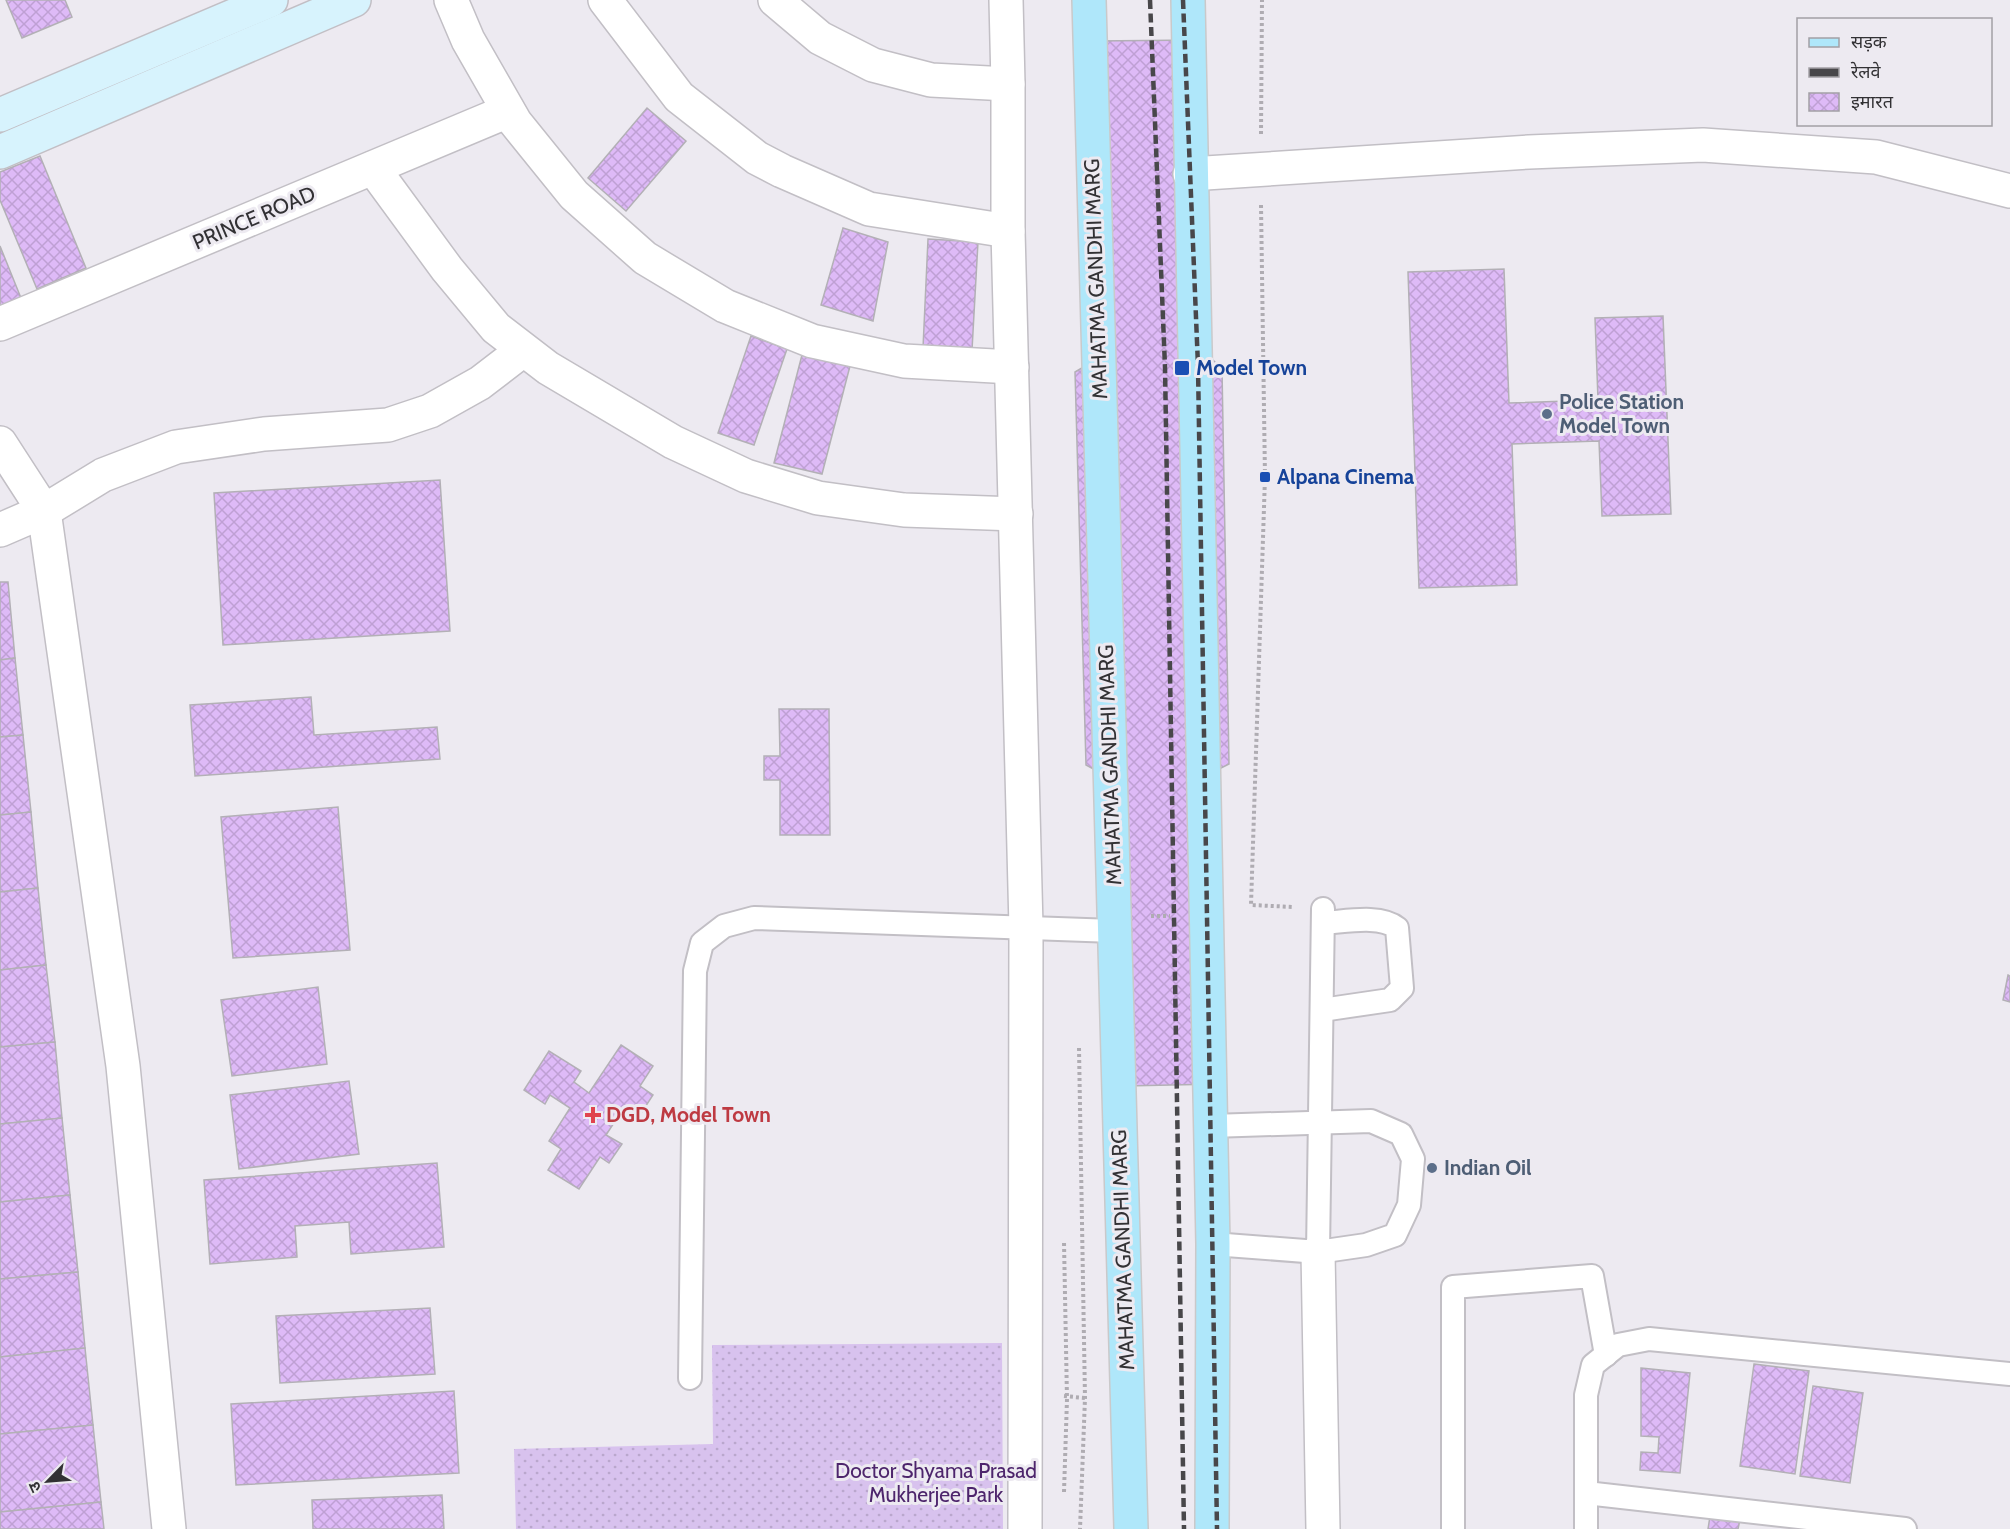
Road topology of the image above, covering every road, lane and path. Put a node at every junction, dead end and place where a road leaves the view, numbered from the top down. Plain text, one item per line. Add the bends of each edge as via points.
1 (271, 0) edge
2 (354, 0) edge
3 (451, 0) edge
4 (605, 0) edge
5 (775, 0) edge
6 (1006, 0) edge
7 (1089, 0) edge
8 (1188, 0) edge
9 (1262, 0) edge
10 (1008, 84) junction
11 (508, 111) junction
12 (0, 115) edge
13 (0, 152) edge
14 (373, 168) junction
15 (1261, 170) junction
16 (1190, 174) junction
17 (2010, 191) edge
18 (1008, 231) junction
19 (0, 324) edge
20 (524, 350) junction
21 (1012, 367) junction
22 (0, 443) edge
23 (44, 511) junction
24 (1016, 514) junction
25 (0, 530) edge
26 (1206, 916) junction
27 (1323, 916) junction
28 (1114, 924) junction
29 (1026, 927) junction
30 (1322, 1010) junction
31 (1079, 1046) dead end
32 (1320, 1122) junction
33 (1211, 1126) junction
34 (1214, 1244) junction
35 (1318, 1252) junction
36 (1606, 1355) junction
37 (2010, 1374) edge
38 (690, 1378) dead end
39 (1586, 1493) junction
40 (169, 1529) edge
41 (1025, 1529) edge
42 (1080, 1529) edge
43 (1131, 1529) edge
44 (1212, 1529) edge
45 (1323, 1529) edge
46 (1453, 1529) edge
47 (1586, 1529) edge
48 (1905, 1529) edge

1 - 12 street
2 - 13 street
3 - 11 street via 468,40
4 - 18 street via 679,97 757,158 869,209
5 - 10 street via 820,38 873,65 931,80
6 - 10 street
7 - 28 main road, MAHATMA GANDHI MARG
8 - 16 main road
9 - 15 path
10 - 18 street
11 - 14 street, PRINCE ROAD
11 - 21 street via 574,195 645,258 725,306 812,341 904,361
14 - 19 street, PRINCE ROAD
14 - 20 street via 447,270 496,328
15 - 16 street
15 - 17 street via 1703,145 1876,157
15 - 27 path via 1265,477 1251,905
16 - 26 main road
18 - 21 street
20 - 23 street via 480,383 430,411 388,425 176,447 103,475
20 - 24 street via 618,411 746,476 829,500 904,510
21 - 24 street
22 - 23 street
23 - 25 street
23 - 40 street via 123,1066
24 - 29 street
26 - 28 path
26 - 33 main road
27 - 30 lane
27 - 30 lane via 1379,920 1397,928 1402,988 1390,1000
28 - 29 lane
28 - 43 main road, MAHATMA GANDHI MARG
29 - 38 lane via 754,918 724,926 702,943 695,971
29 - 41 street
30 - 32 lane
31 - 42 path via 1085,1398
32 - 33 lane
32 - 35 lane
32 - 35 lane via 1371,1121 1401,1134 1413,1159 1409,1205 1395,1235 1366,1245
33 - 34 main road
34 - 35 lane
34 - 44 main road
35 - 45 street
36 - 37 lane via 1618,1345 1649,1339
36 - 39 lane via 1593,1365 1586,1395
36 - 46 lane via 1592,1276 1453,1287
39 - 47 lane
39 - 48 lane

